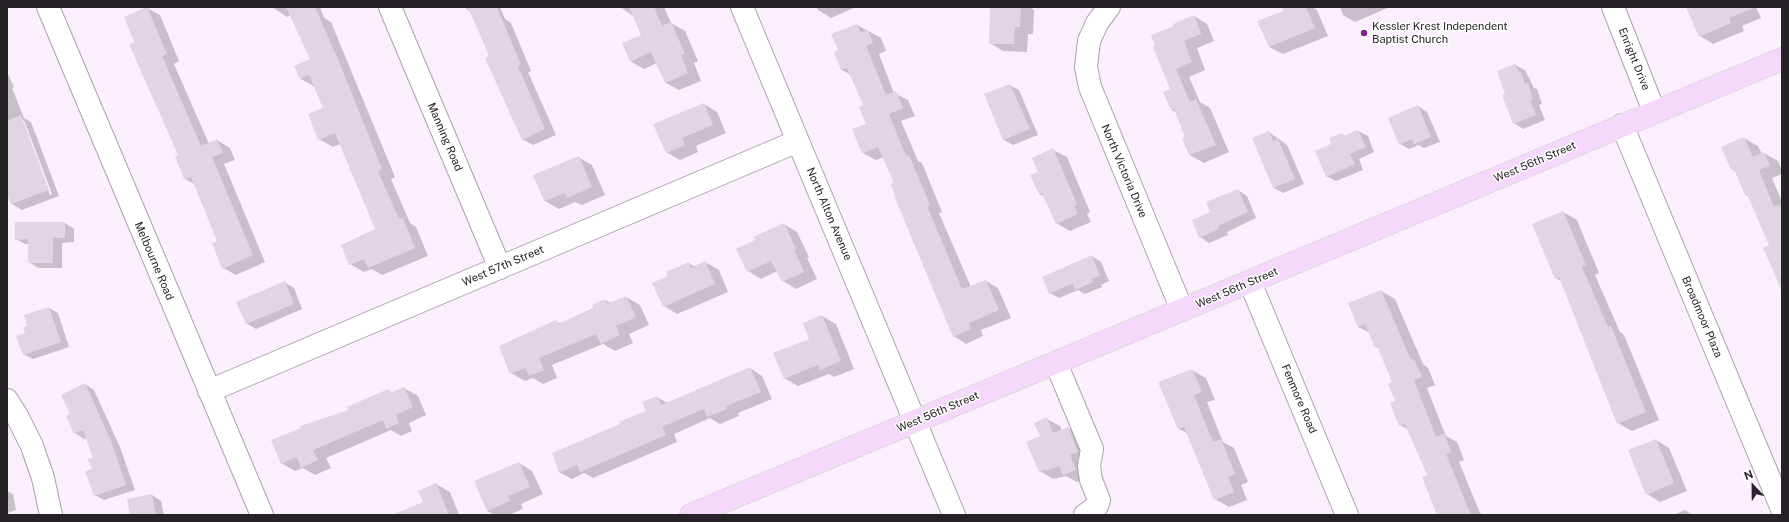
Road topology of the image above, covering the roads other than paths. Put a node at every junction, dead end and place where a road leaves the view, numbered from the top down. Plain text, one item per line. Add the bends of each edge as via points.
1 (48, 7) edge
2 (390, 7) edge
3 (742, 7) edge
4 (1109, 7) edge
5 (1613, 7) edge
6 (1782, 59) edge
7 (1654, 111) junction
8 (1622, 125) junction
9 (798, 141) junction
10 (500, 268) junction
11 (1250, 282) junction
12 (1182, 310) junction
13 (1056, 363) junction
14 (208, 391) junction
15 (7, 400) edge
16 (916, 421) junction
17 (1782, 509) edge
18 (51, 515) edge
19 (262, 515) edge
20 (691, 515) edge
21 (954, 515) edge
22 (1085, 515) edge
23 (1347, 515) edge

1 - 14 street, Melbourne Road
2 - 10 street, Manning Road
3 - 9 street, North Alton Avenue
4 - 12 street, North Victoria Drive via 1094,28 1086,54 1090,87
5 - 7 street, Enright Drive
6 - 7 main road, West 56th Street
7 - 8 main road, West 56th Street
8 - 11 main road, West 56th Street
8 - 17 street, Broadmoor Plaza
9 - 10 street, West 57th Street
9 - 16 street, North Alton Avenue
10 - 14 street, West 57th Street
11 - 12 main road, West 56th Street
11 - 23 street, Fenmore Road
12 - 13 main road, West 56th Street
13 - 16 main road, West 56th Street
13 - 22 street via 1092,448 1090,480 1099,500 1097,506
14 - 19 street, Melbourne Road
15 - 18 street via 32,446 43,478
16 - 20 main road, West 56th Street
16 - 21 street, North Alton Avenue

